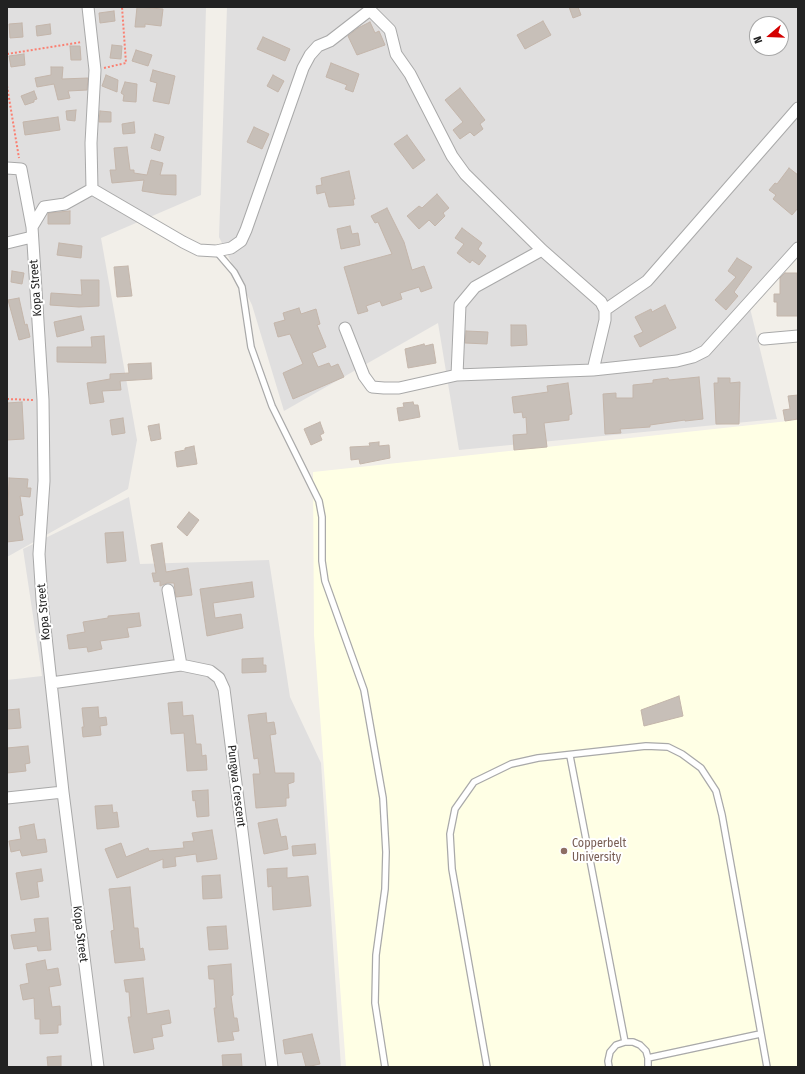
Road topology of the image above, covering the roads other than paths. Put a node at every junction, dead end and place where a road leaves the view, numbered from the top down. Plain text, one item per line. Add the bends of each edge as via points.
1 (88, 7) edge
2 (798, 108) edge
3 (7, 168) edge
4 (92, 189) junction
5 (32, 232) junction
6 (7, 243) edge
7 (798, 248) edge
8 (542, 250) junction
9 (216, 251) junction
10 (605, 310) junction
11 (345, 328) dead end
12 (798, 336) edge
13 (764, 339) dead end
14 (593, 370) junction
15 (457, 375) junction
16 (168, 590) dead end
17 (181, 664) junction
18 (51, 683) junction
19 (570, 756) junction
20 (62, 792) junction
21 (7, 798) edge
22 (760, 1034) junction
23 (625, 1042) junction
24 (648, 1058) junction
25 (98, 1067) edge
26 (272, 1067) edge
27 (385, 1067) edge
28 (487, 1067) edge
29 (609, 1067) edge
30 (648, 1067) edge
31 (766, 1067) edge

1 - 4 street via 95,70 91,143
2 - 10 street via 647,281
3 - 5 street, Kopa Street via 21,169
4 - 5 street via 65,204 44,207
4 - 9 street via 183,242 199,250
5 - 6 street
5 - 18 street, Kopa Street via 43,400 44,482 39,554
7 - 14 street via 705,351 693,358 677,361
8 - 9 street via 465,174 452,156 410,74 396,54 390,30 370,10 330,41 318,46 310,55 241,242 231,248
8 - 10 street via 594,295
8 - 15 street via 475,287 460,305
9 - 27 lane via 234,272 242,287 251,347 272,406 319,501 325,581 364,690 384,806 385,889 376,955 376,1003
10 - 14 street
11 - 15 street via 364,376 372,387 399,388
12 - 13 street
14 - 15 street
16 - 17 street
17 - 18 street, Pungwa Crescent
17 - 26 street, Pungwa Crescent via 210,671 219,678 224,689
18 - 20 street, Kopa Street
19 - 22 lane via 646,746 668,747 701,768 716,791 722,815
19 - 23 lane
19 - 28 lane via 538,758 511,764 492,772 474,782 455,810 450,834 452,870
20 - 21 street
20 - 25 street, Kopa Street
22 - 24 lane
22 - 31 lane
23 - 24 lane via 640,1045
23 - 29 lane via 616,1045 610,1052
24 - 30 lane

